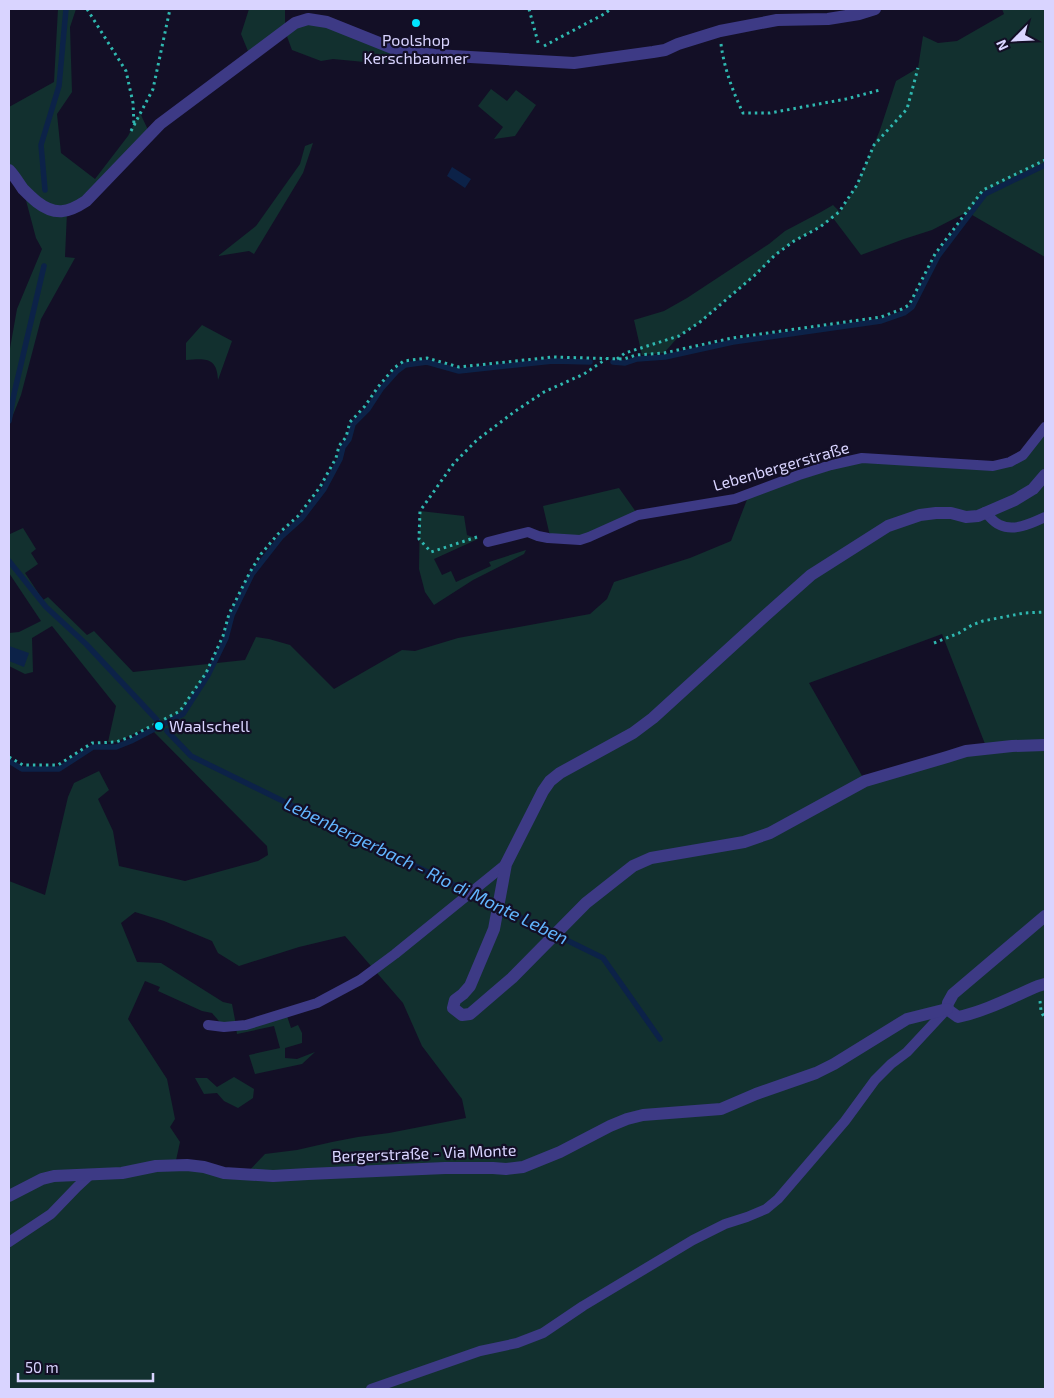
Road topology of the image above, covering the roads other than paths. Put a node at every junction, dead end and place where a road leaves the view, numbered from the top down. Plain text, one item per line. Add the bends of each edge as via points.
1 (875, 9) edge
2 (9, 170) edge
3 (1045, 427) edge
4 (1045, 475) edge
5 (985, 512) junction
6 (1045, 517) edge
7 (488, 542) road end
8 (1045, 745) edge
9 (506, 864) junction
10 (1045, 916) edge
11 (1045, 984) edge
12 (947, 1009) junction
13 (208, 1025) dead end
14 (91, 1174) junction
15 (9, 1196) edge
16 (9, 1242) edge
17 (371, 1389) edge

1 - 2 street via 828,19 776,20 720,31 666,50 574,63 413,52 392,48 327,22 308,19 295,23 160,124 77,207 67,211 47,210 23,190
3 - 7 lane, Lebenbergerstraße via 1023,455 993,466 862,458 799,475 735,499 638,515 580,540 548,538 528,532
4 - 5 street via 1015,500
5 - 6 lane via 998,525 1008,528
5 - 9 street via 966,517 951,513 920,515 888,526 811,575 653,718 550,781
8 - 9 street via 1012,746 947,756 865,781 770,833 744,842 651,858 634,866 586,903 512,978 470,1014 462,1015 453,1008 455,1000 470,986 494,929
9 - 13 lane via 360,980 317,1003 246,1025
10 - 12 street via 953,994
11 - 12 street, Bergerstraße - Via Monte via 966,1015 958,1017
12 - 14 street, Bergerstraße - Via Monte via 907,1019 816,1073 721,1109 627,1119 523,1167 273,1176 224,1173 187,1165
12 - 17 lane via 907,1052 875,1080 846,1121 766,1209 693,1240 543,1333
14 - 15 street, Bergerstraße - Via Monte via 42,1179
14 - 16 lane via 52,1214

